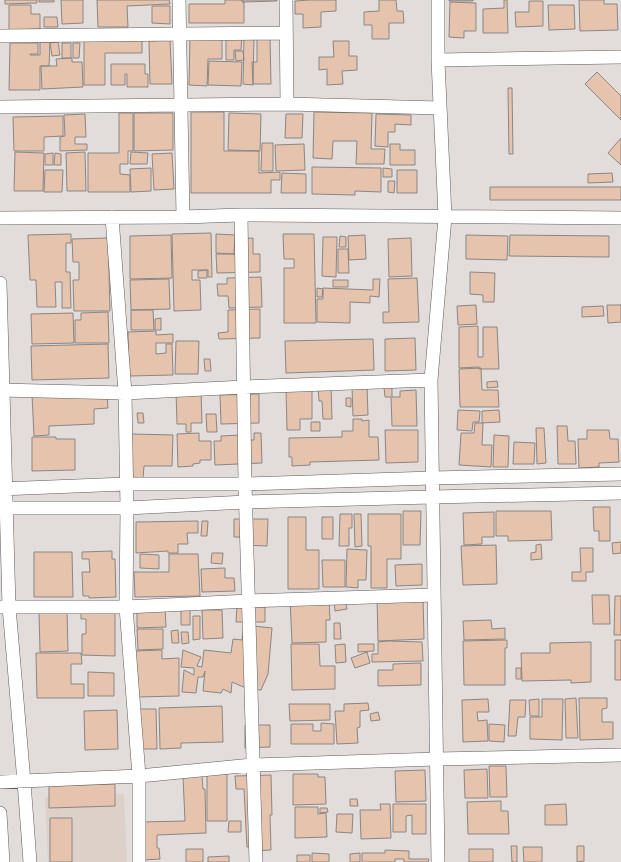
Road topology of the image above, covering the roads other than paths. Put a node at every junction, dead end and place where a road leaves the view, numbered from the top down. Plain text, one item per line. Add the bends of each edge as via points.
1 (179, 0) edge
2 (286, 0) edge
3 (438, 0) edge
4 (286, 33) junction
5 (179, 35) junction
6 (0, 36) edge
7 (621, 57) edge
8 (438, 60) junction
9 (287, 104) junction
10 (181, 106) junction
11 (0, 107) edge
12 (440, 108) junction
13 (241, 216) junction
14 (112, 217) junction
15 (183, 217) junction
16 (445, 217) junction
17 (0, 218) edge
18 (621, 218) edge
19 (0, 283) edge
20 (431, 380) junction
21 (244, 386) junction
22 (1, 390) edge
23 (125, 394) junction
24 (621, 474) edge
25 (432, 478) junction
26 (126, 484) junction
27 (245, 484) junction
28 (2, 489) edge
29 (621, 493) edge
30 (432, 497) junction
31 (246, 502) junction
32 (3, 508) edge
33 (127, 508) junction
34 (434, 595) junction
35 (249, 601) junction
36 (4, 607) edge
37 (126, 607) junction
38 (621, 754) edge
39 (436, 759) junction
40 (252, 765) junction
41 (138, 776) junction
42 (0, 782) edge
43 (24, 782) junction
44 (0, 813) edge
45 (3, 862) edge
46 (30, 862) edge
47 (139, 862) edge
48 (256, 862) edge
49 (438, 862) edge

1 - 5 street
2 - 4 street
3 - 8 street
4 - 5 street
4 - 9 street
5 - 6 street
5 - 10 street
7 - 8 street
8 - 12 street
9 - 10 street
9 - 12 street
10 - 11 street
10 - 15 street
12 - 16 street
13 - 15 street
13 - 16 street
13 - 21 street
14 - 15 street
14 - 17 street
14 - 23 street
16 - 18 street
16 - 20 street
19 - 22 street
20 - 21 street
20 - 25 street
21 - 23 street
21 - 27 street
22 - 23 street
22 - 28 street
23 - 26 street
24 - 25 street
25 - 27 street
25 - 30 street
26 - 27 street
26 - 28 street
26 - 33 street
27 - 31 street
28 - 32 street
29 - 30 street
30 - 31 street
30 - 34 street
31 - 33 street
31 - 35 street
32 - 33 street
32 - 36 street
33 - 37 street
34 - 35 street
34 - 39 street
35 - 37 street
35 - 40 street
36 - 37 street
36 - 43 street
37 - 41 street
38 - 39 street
39 - 40 street
39 - 49 street
40 - 41 street
40 - 48 street
41 - 43 street
41 - 47 street
42 - 43 street
43 - 46 street
44 - 45 street

